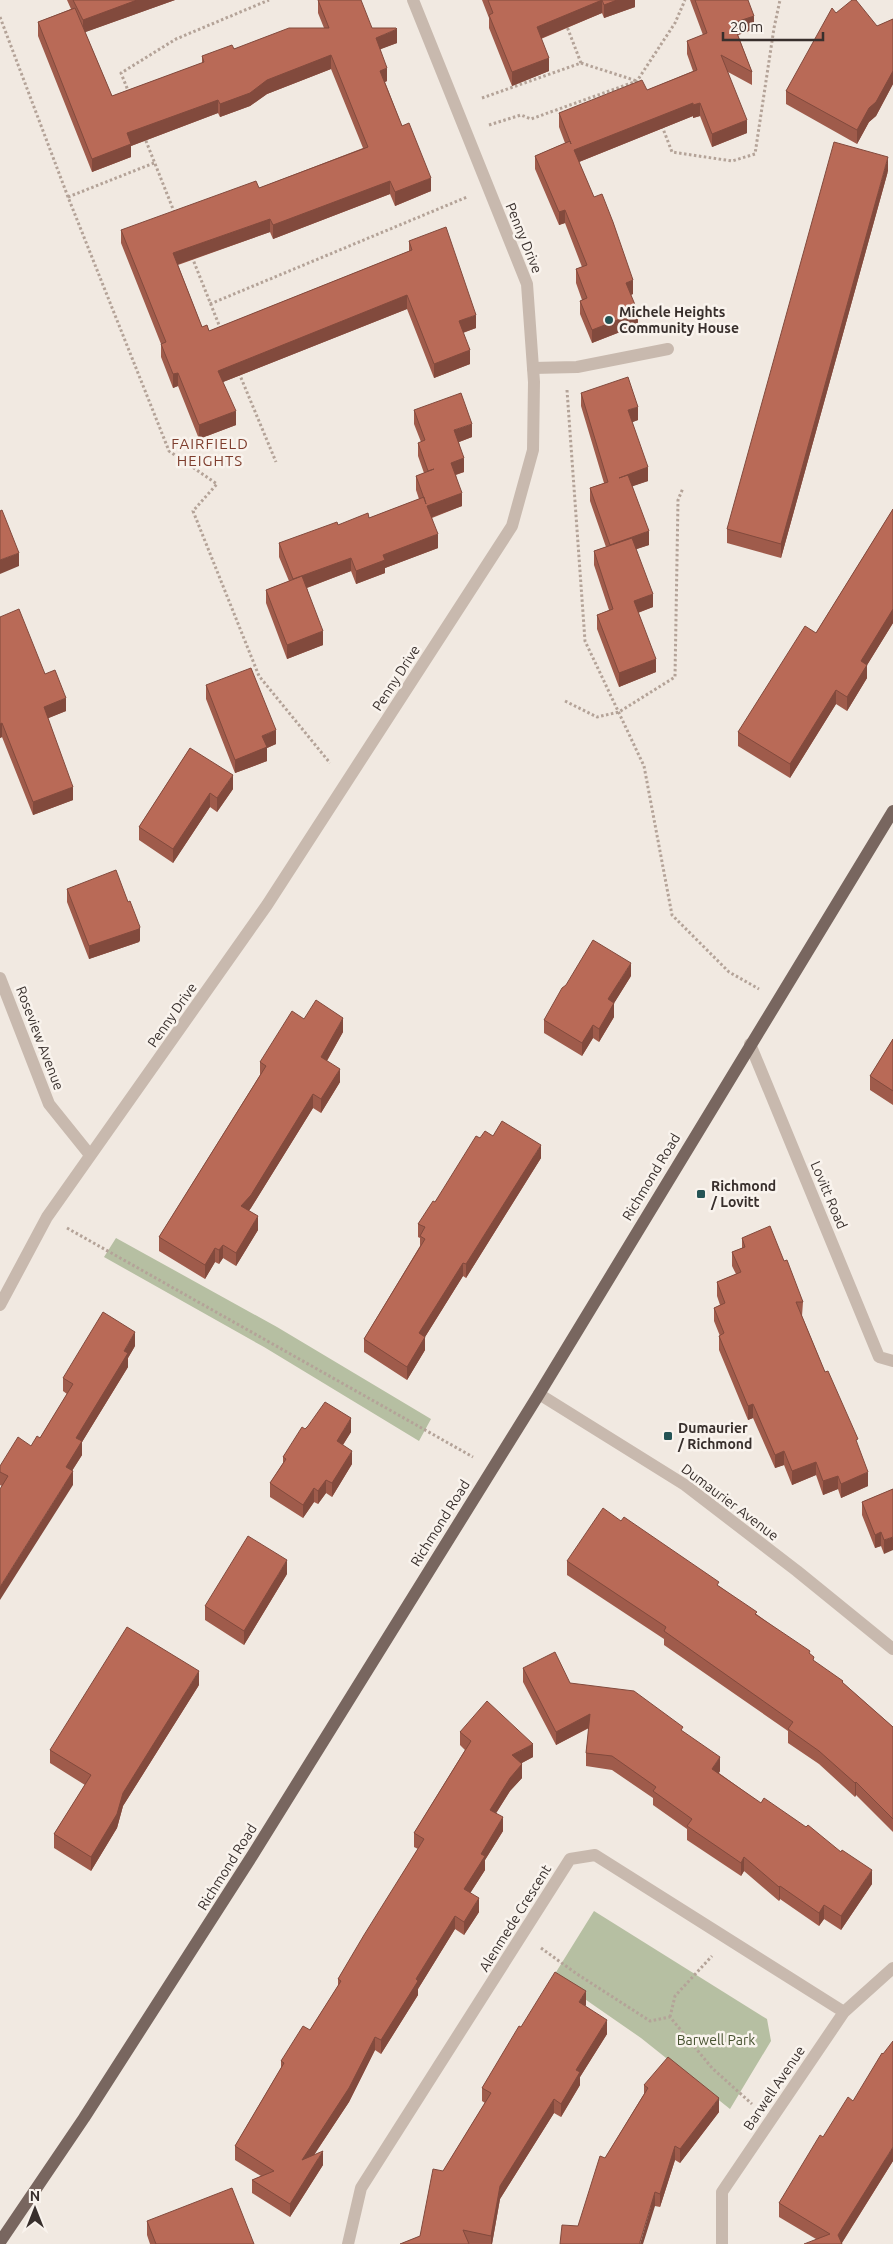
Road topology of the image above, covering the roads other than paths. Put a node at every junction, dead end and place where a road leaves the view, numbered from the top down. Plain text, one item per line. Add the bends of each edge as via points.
1 (413, 0) edge
2 (668, 349) dead end
3 (533, 368) junction
4 (893, 811) edge
5 (0, 978) edge
6 (750, 1044) junction
7 (90, 1155) junction
8 (0, 1305) edge
9 (893, 1361) edge
10 (539, 1394) junction
11 (893, 1649) edge
12 (893, 1968) edge
13 (844, 2012) junction
14 (0, 2242) edge
15 (348, 2244) edge
16 (722, 2244) edge

1 - 3 street, Penny Drive via 527,284
2 - 3 street via 577,367
3 - 7 street, Penny Drive via 533,450 512,526 267,906
4 - 6 main road, Richmond Road
5 - 7 street, Roseview Avenue via 49,1104
6 - 9 street, Lovitt Road via 880,1357
6 - 10 main road, Richmond Road
7 - 8 street, Penny Drive via 47,1217
10 - 11 street, Dumaurier Avenue via 685,1485
10 - 14 main road, Richmond Road via 252,1856
12 - 13 street, Barwell Avenue
13 - 15 street, Alenmede Crescent via 595,1855 570,1859 362,2188
13 - 16 street, Barwell Avenue via 722,2192

